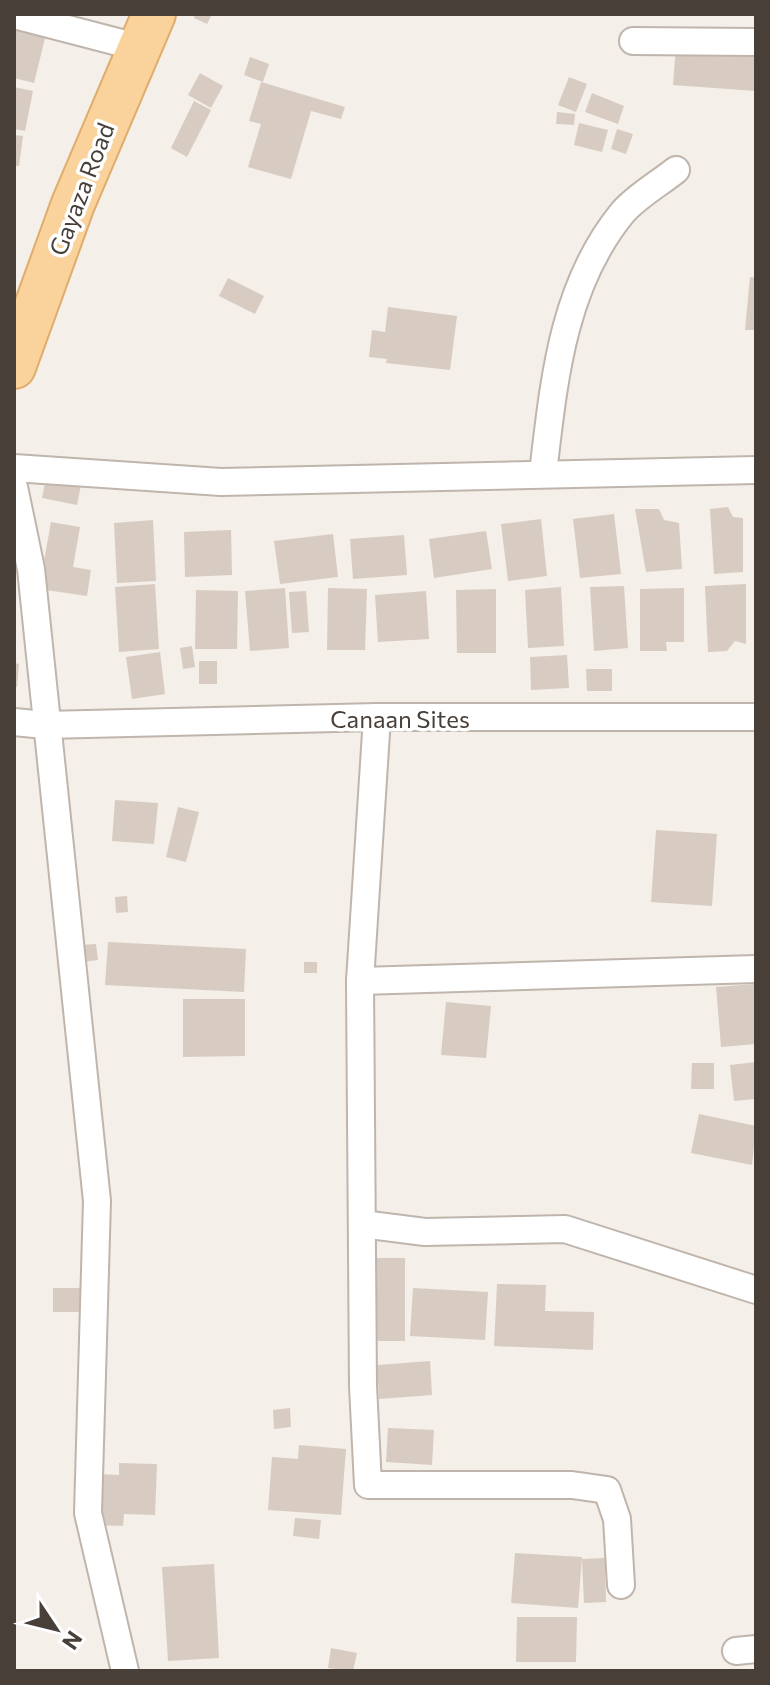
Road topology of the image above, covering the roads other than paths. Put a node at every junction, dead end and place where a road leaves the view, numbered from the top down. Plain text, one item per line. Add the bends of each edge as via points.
1 (14, 15) edge
2 (146, 31) edge
3 (633, 41) dead end
4 (756, 42) edge
5 (676, 170) dead end
6 (14, 367) edge
7 (14, 468) edge
8 (756, 470) edge
9 (543, 473) junction
10 (14, 487) edge
11 (377, 717) junction
12 (756, 717) edge
13 (14, 722) edge
14 (45, 725) junction
15 (756, 969) edge
16 (360, 981) junction
17 (362, 1224) junction
18 (756, 1290) edge
19 (621, 1585) dead end
20 (125, 1671) edge

1 - 2 street
2 - 6 main road, Gayaza Road via 73,204
3 - 4 street
5 - 9 street via 624,211 576,288 554,384
7 - 9 street via 221,482
8 - 9 street
10 - 14 street via 31,569
11 - 12 street, Canaan Sites
11 - 14 street, Canaan Sites
11 - 16 street
13 - 14 street, Canaan Sites
14 - 20 street via 97,1201 88,1513
15 - 16 street
16 - 17 street
17 - 18 street via 425,1232 565,1229
17 - 19 street via 368,1485 572,1485 607,1490 617,1519

